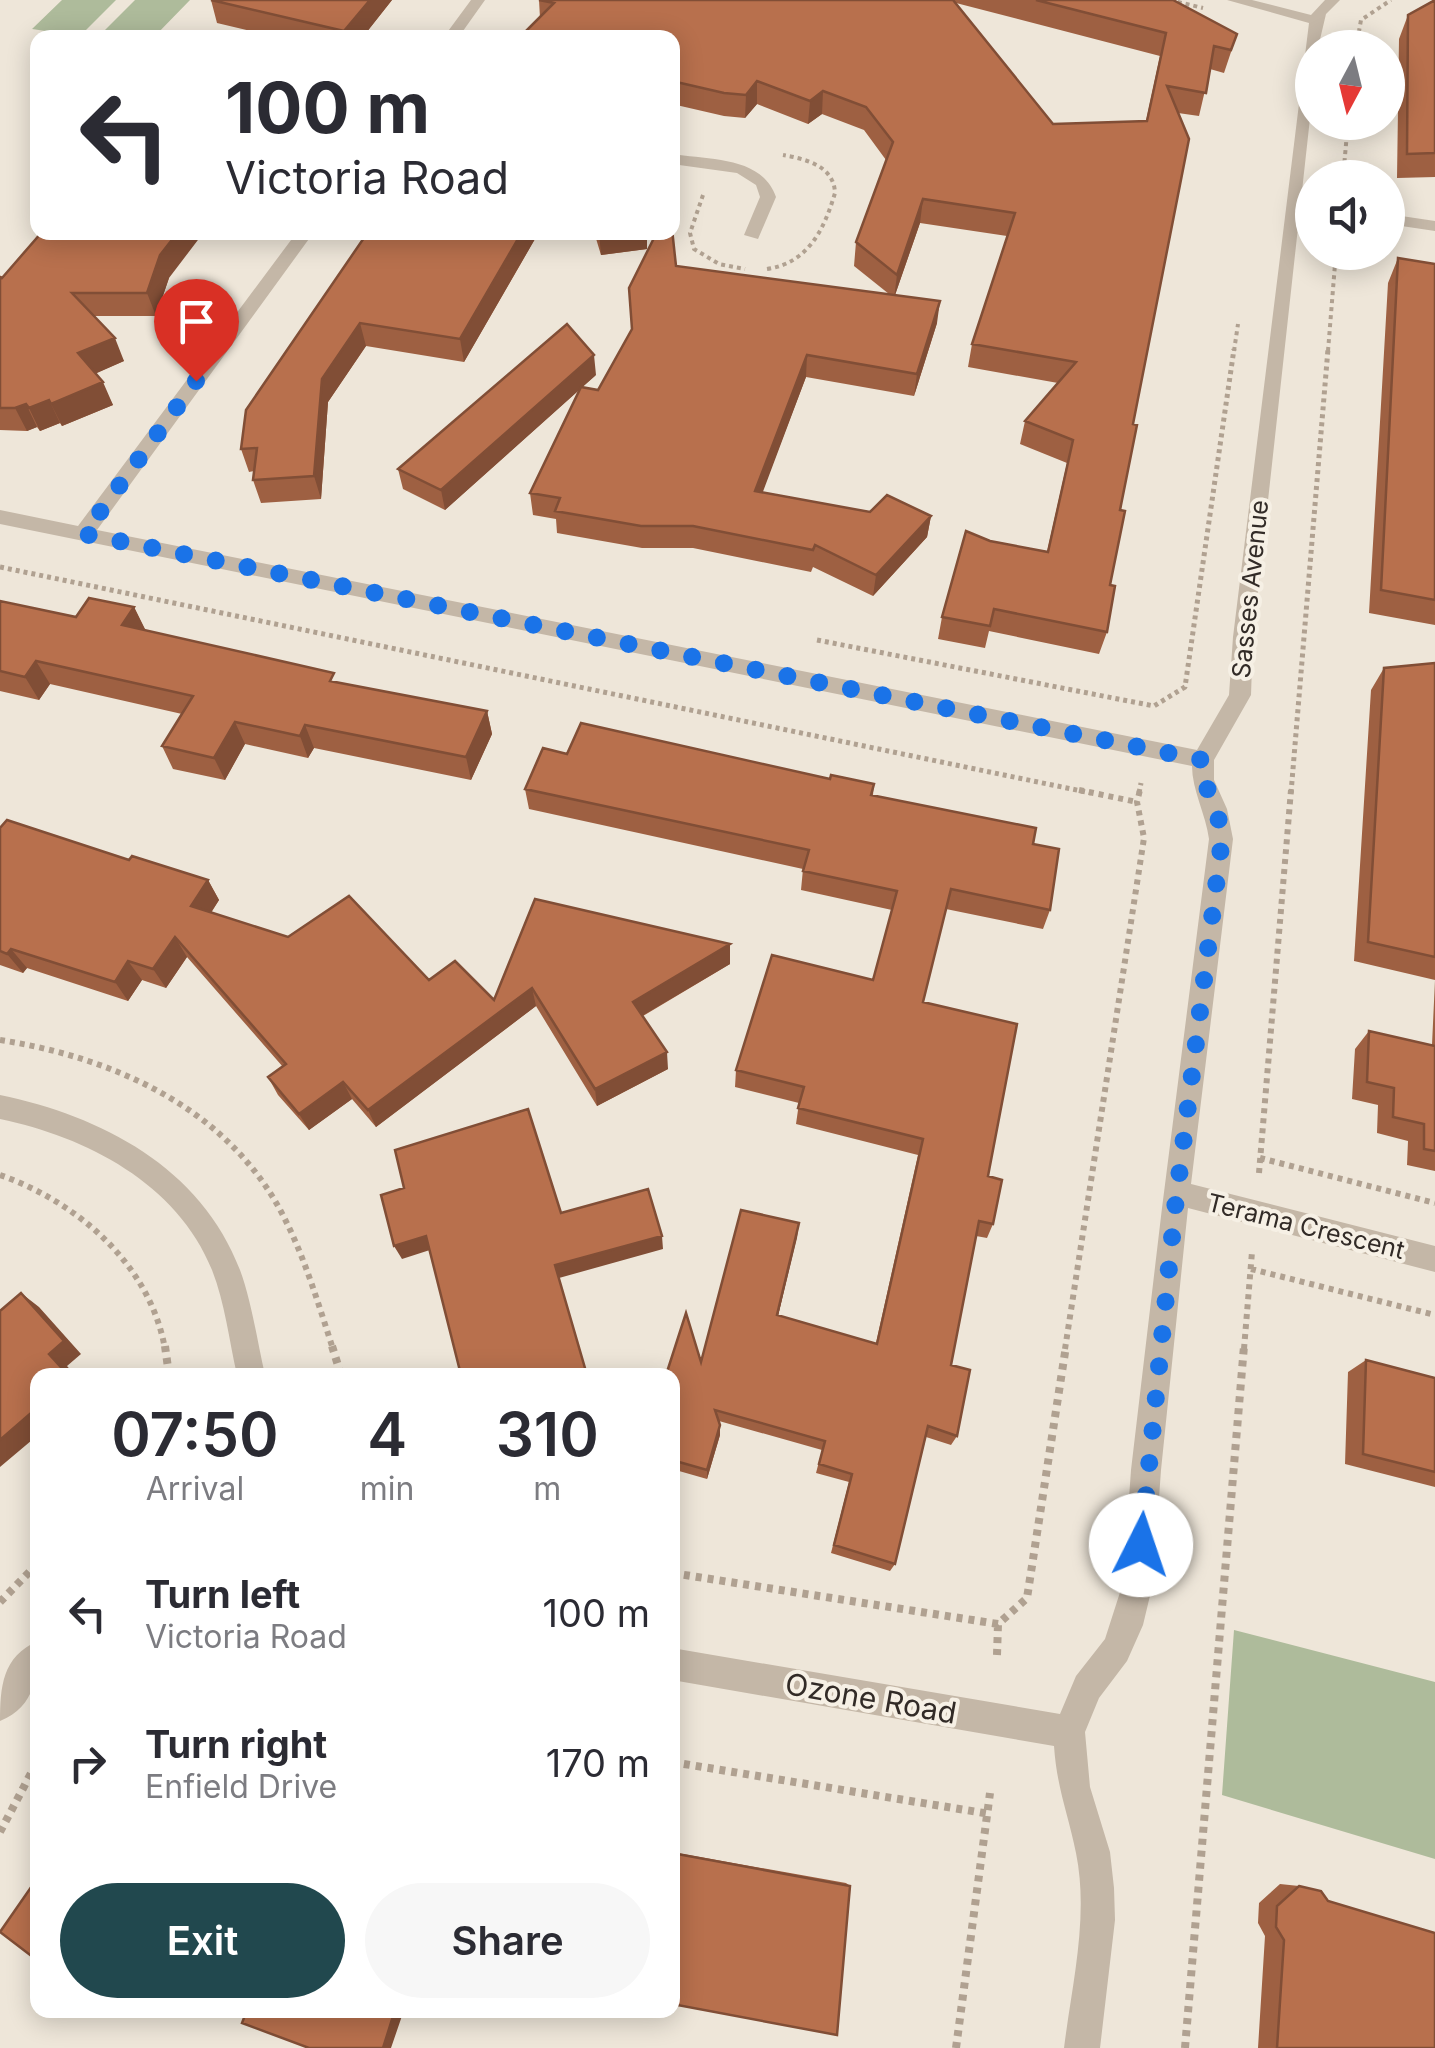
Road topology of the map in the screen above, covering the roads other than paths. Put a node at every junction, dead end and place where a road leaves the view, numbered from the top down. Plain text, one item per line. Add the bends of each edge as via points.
1 (478, 0) edge
2 (1234, 0) edge
3 (1333, 0) edge
4 (1316, 20) junction
5 (456, 30) edge
6 (680, 160) edge
7 (1306, 160) edge
8 (1405, 221) edge
9 (1435, 226) edge
10 (752, 235) dead end
11 (300, 240) edge
12 (1295, 263) edge
13 (0, 517) edge
14 (84, 534) junction
15 (1203, 760) junction
16 (0, 1106) edge
17 (1177, 1193) junction
18 (1435, 1258) edge
19 (249, 1368) edge
20 (680, 1665) edge
21 (30, 1667) edge
22 (0, 1704) edge
23 (1069, 1732) junction
24 (1082, 2048) edge

1 - 5 street
2 - 4 street
3 - 4 street
4 - 7 street, Sasses Avenue
6 - 10 street via 741,170 763,182 768,197
8 - 9 street
11 - 14 street
12 - 15 street, Sasses Avenue via 1240,695
13 - 14 street
14 - 15 street
15 - 17 street via 1222,839
16 - 19 street via 103,1140 166,1184 201,1224 226,1268
17 - 18 street, Terama Crescent
17 - 23 street via 1138,1583 1128,1624 1087,1688
20 - 23 street, Ozone Road
21 - 22 street
23 - 24 street via 1073,1788 1097,1888

